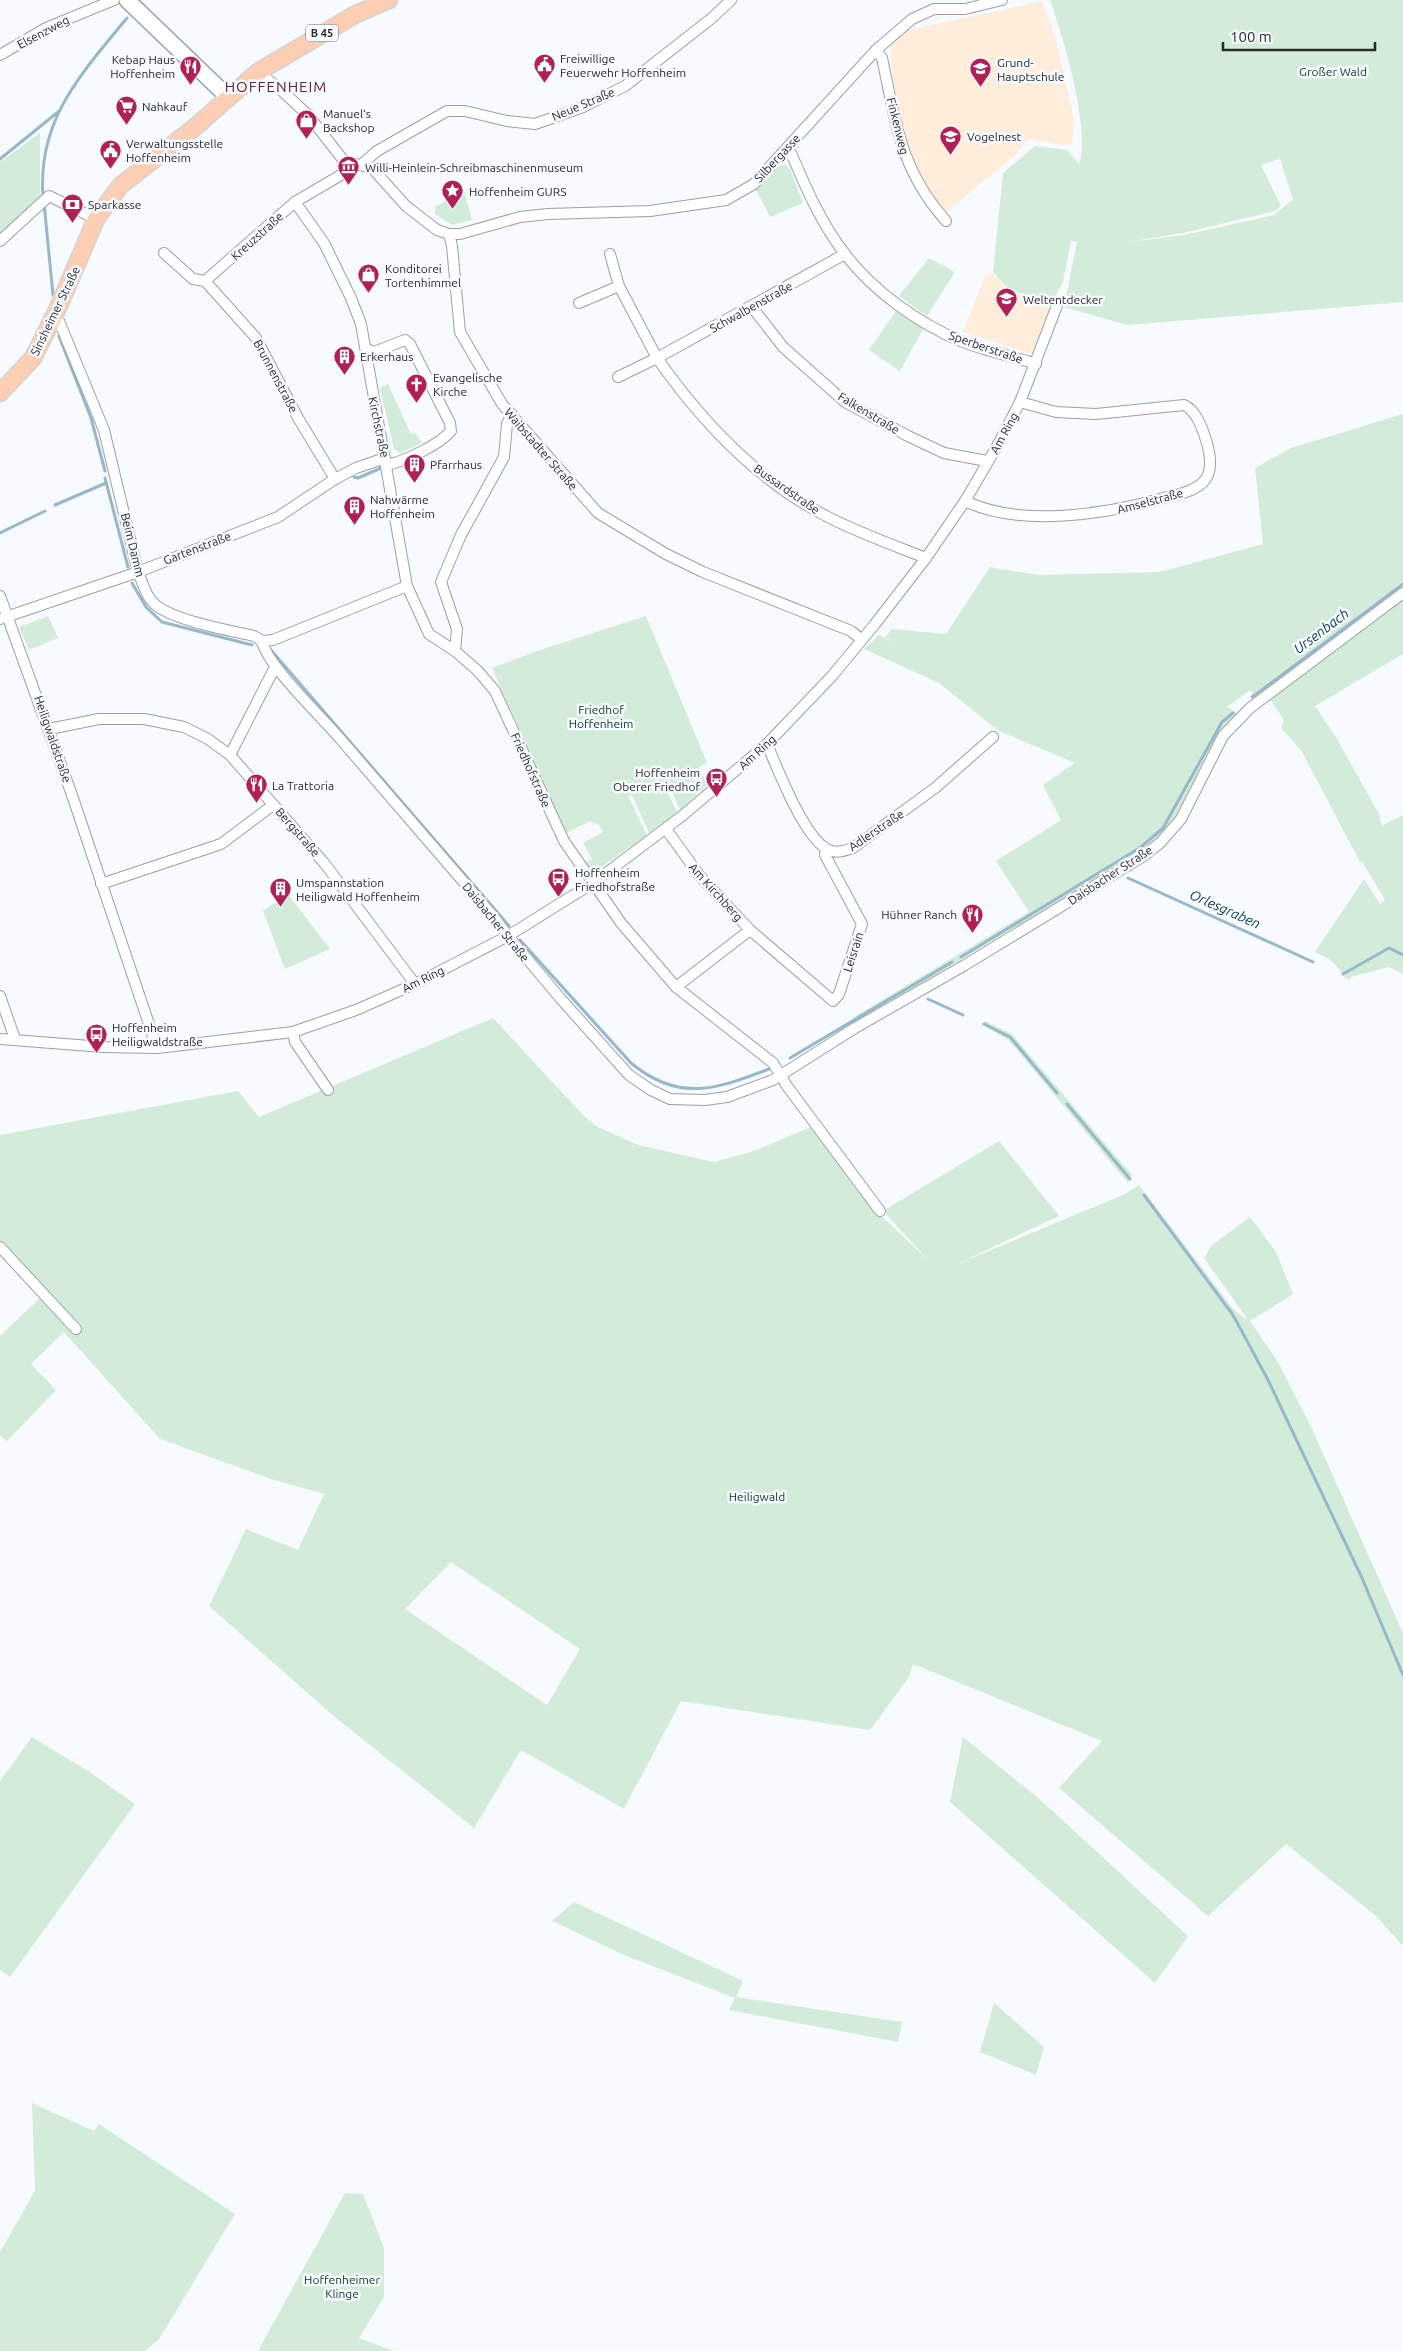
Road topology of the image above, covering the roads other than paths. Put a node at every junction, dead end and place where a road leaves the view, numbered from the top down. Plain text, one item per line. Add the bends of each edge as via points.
1 (114, 0) edge
2 (127, 0) edge
3 (389, 0) edge
4 (731, 0) edge
5 (1002, 0) edge
6 (876, 50) junction
7 (0, 55) edge
8 (258, 72) junction
9 (228, 97) junction
10 (786, 149) junction
11 (356, 164) junction
12 (295, 202) junction
13 (96, 219) junction
14 (946, 221) dead end
15 (449, 234) junction
16 (0, 242) edge
17 (164, 253) dead end
18 (610, 254) dead end
19 (845, 254) junction
20 (205, 281) junction
21 (619, 286) junction
22 (579, 303) dead end
23 (1058, 303) dead end
24 (752, 307) junction
25 (54, 316) junction
26 (367, 349) junction
27 (657, 358) junction
28 (1036, 364) junction
29 (618, 377) dead end
30 (0, 392) edge
31 (1020, 402) junction
32 (512, 414) junction
33 (987, 461) junction
34 (386, 462) junction
35 (335, 479) junction
36 (965, 501) junction
37 (926, 558) junction
38 (138, 572) junction
39 (408, 586) junction
40 (1403, 594) edge
41 (0, 596) edge
42 (4, 618) edge
43 (862, 640) junction
44 (262, 641) junction
45 (455, 651) junction
46 (275, 666) junction
47 (49, 729) junction
48 (993, 737) dead end
49 (767, 744) junction
50 (230, 755) junction
51 (273, 804) junction
52 (666, 829) junction
53 (826, 849) junction
54 (593, 883) junction
55 (101, 884) junction
56 (750, 930) junction
57 (508, 936) junction
58 (415, 984) junction
59 (676, 987) junction
60 (0, 996) edge
61 (833, 1002) joint
62 (292, 1032) junction
63 (0, 1039) edge
64 (15, 1039) junction
65 (157, 1048) junction
66 (782, 1074) junction
67 (328, 1090) dead end
68 (880, 1211) dead end
69 (0, 1247) edge
70 (76, 1329) dead end

1 - 7 street, Elsenzweg via 46,28
2 - 9 main road
3 - 8 main road, B 45 via 356,14
4 - 11 street, Neue Straße via 625,86 583,107 535,124 466,111 447,111
5 - 6 street, Silbergasse via 965,9 924,12
6 - 10 street, Silbergasse
6 - 14 street, Finkenweg via 882,58 902,150 918,185
8 - 9 main road, B 45
8 - 11 street via 308,115 344,161
9 - 13 main road, Sinsheimer Straße / B 45 via 120,186
10 - 15 street, Silbergasse via 754,184 726,200 650,211 530,216
10 - 19 street, Sperberstraße via 791,153 817,212
11 - 12 street, Kreuzstraße
11 - 15 street via 372,168 406,206 437,230
12 - 20 street, Kreuzstraße
12 - 26 street, Kirchstraße via 324,243 351,298
13 - 16 street via 45,199
13 - 25 main road, Sinsheimer Straße / B 45
15 - 32 street, Waibstadter Straße via 460,332 502,404
17 - 20 street via 193,279
18 - 21 street, Bussardstraße
19 - 24 street, Schwalbenstraße
19 - 28 street, Sperberstraße via 903,308 936,329 963,342
20 - 35 street, Brunnenstraße via 256,338
21 - 22 street
21 - 27 street, Bussardstraße
23 - 28 street, Am Ring
24 - 27 street, Schwalbenstraße
24 - 33 street, Falkenstraße via 783,348 845,402 944,453
25 - 30 main road, Sinsheimer Straße / B 45 via 33,358
25 - 38 street, Beim Damm via 59,321 104,430
26 - 34 street, Kirchstraße via 368,373
26 - 34 street, Gartenstraße via 374,352 406,340 450,423 451,432 445,439
27 - 29 street
27 - 37 street, Bussardstraße via 705,421 764,476 826,516
28 - 31 street, Am Ring
31 - 33 street, Am Ring
31 - 36 street, Amselstraße via 1056,412 1096,414 1184,405 1193,412 1206,440 1209,472 1200,485 1182,493 1114,511 1072,515 1007,513 982,509
32 - 43 street, Waibstadter Straße via 580,494 611,522 703,572 851,631
32 - 45 street via 507,424 504,457 461,535 441,582 457,629
33 - 36 street, Am Ring
34 - 35 street, Gartenstraße via 356,468
34 - 39 street, Kirchstraße
35 - 38 street, Gartenstraße via 278,517
36 - 37 street, Am Ring
37 - 43 street, Am Ring
38 - 42 street, Gartenstraße
38 - 44 street, Beim Damm via 146,593 156,605
39 - 44 street via 281,638
39 - 45 street, Kirchstraße via 429,634
40 - 66 street, Daisbacher Straße via 1250,708 1223,736 1181,819 1160,843 1142,857
41 - 42 street, Heiligwaldstraße
42 - 47 street, Heiligwaldstraße
43 - 49 street, Am Ring
44 - 46 street, Daisbacher Straße via 264,652
45 - 54 street, Friedhofstraße via 495,691 564,841
46 - 50 street
46 - 57 street, Daisbacher Straße
47 - 50 street, Bergstraße via 99,719 144,719 184,727
47 - 55 street, Heiligwaldstraße
48 - 53 street, Adlerstraße via 935,788 853,848 840,853
49 - 52 street, Am Ring
49 - 53 street via 786,789 815,840
50 - 51 street, Bergstraße
51 - 55 street via 221,844
51 - 58 street, Bergstraße via 325,864
52 - 54 street, Am Ring
52 - 56 street, Am Kirchberg via 699,875
53 - 61 street, Leisrain via 825,855 862,924 839,994
54 - 57 street, Am Ring
54 - 59 street, Friedhofstraße via 621,923
55 - 65 street, Heiligwaldstraße
56 - 59 street, Am Kirchberg
56 - 61 street, Am Kirchberg
57 - 58 street, Am Ring
57 - 66 street, Daisbacher Straße via 629,1075 651,1090 670,1099 705,1100 727,1097
58 - 62 street, Am Ring via 356,1010
59 - 66 street, Friedhofstraße via 773,1063
60 - 64 street
62 - 65 street, Am Ring
62 - 67 street via 295,1042
63 - 64 street, Am Ring
64 - 65 street, Am Ring
66 - 68 street via 792,1094
69 - 70 street

